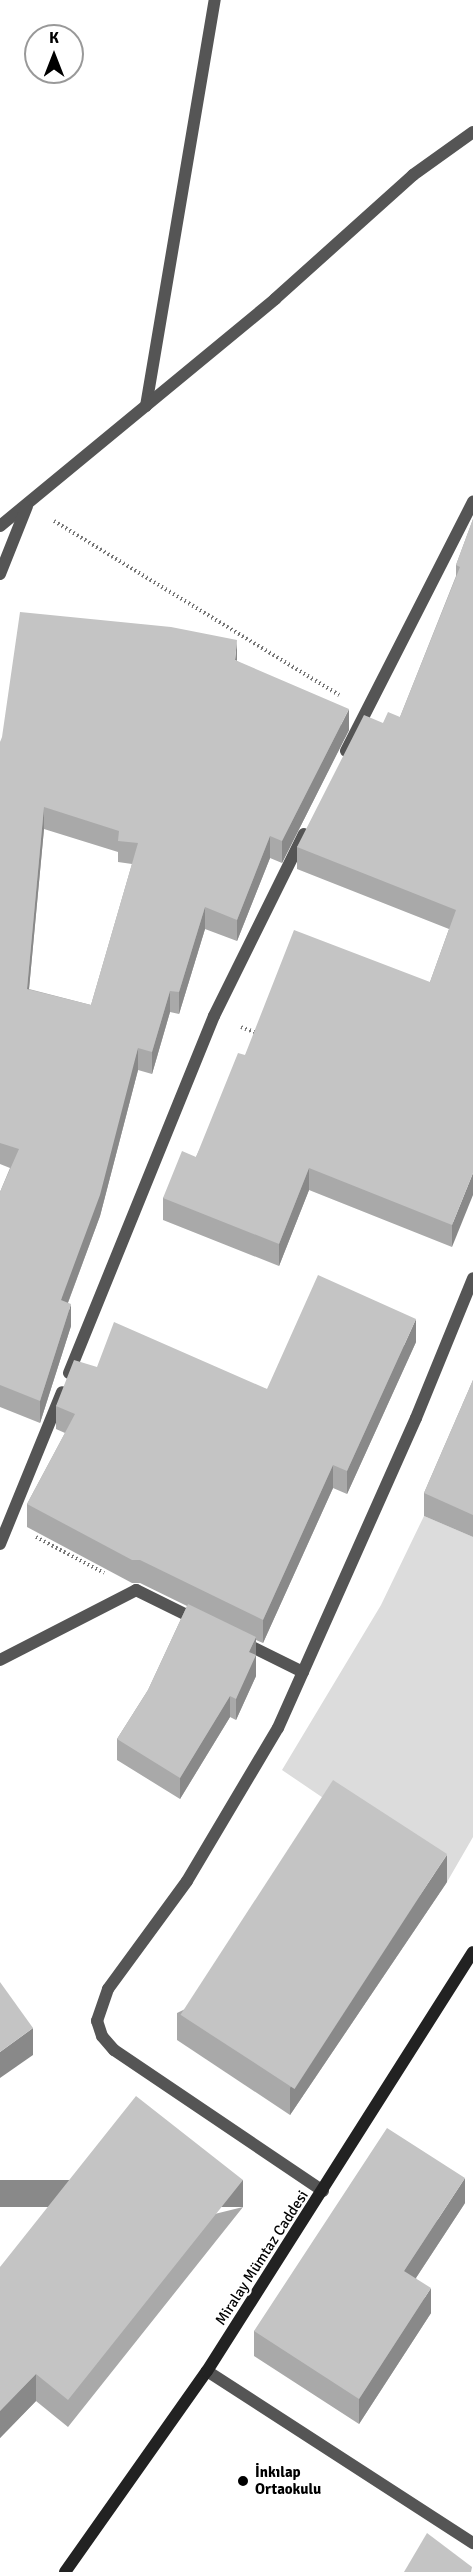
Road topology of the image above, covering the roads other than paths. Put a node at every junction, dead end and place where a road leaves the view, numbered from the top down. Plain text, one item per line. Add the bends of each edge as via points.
1 (215, 0) edge
2 (473, 132) edge
3 (146, 406) junction
4 (473, 502) edge
5 (28, 505) junction
6 (0, 526) edge
7 (0, 574) edge
8 (339, 764) edge
9 (308, 827) edge
10 (473, 1278) edge
11 (0, 1544) edge
12 (209, 1626) edge
13 (230, 1636) edge
14 (0, 1660) edge
15 (303, 1672) junction
16 (473, 1952) edge
17 (323, 2191) junction
18 (207, 2371) junction
19 (473, 2543) edge
20 (65, 2572) edge

1 - 3 street
2 - 3 street via 413,175 275,299
3 - 5 street
4 - 8 street
5 - 6 street
5 - 7 street
9 - 11 street via 214,1016
10 - 15 street
12 - 14 street via 136,1590
13 - 15 street
15 - 17 street via 244,1791 187,1881 108,1989 97,2021 102,2036 114,2050
16 - 17 main road, Miralay Mümtaz Caddesi
17 - 18 main road, Miralay Mümtaz Caddesi
18 - 19 street
18 - 20 main road, Miralay Mümtaz Caddesi

